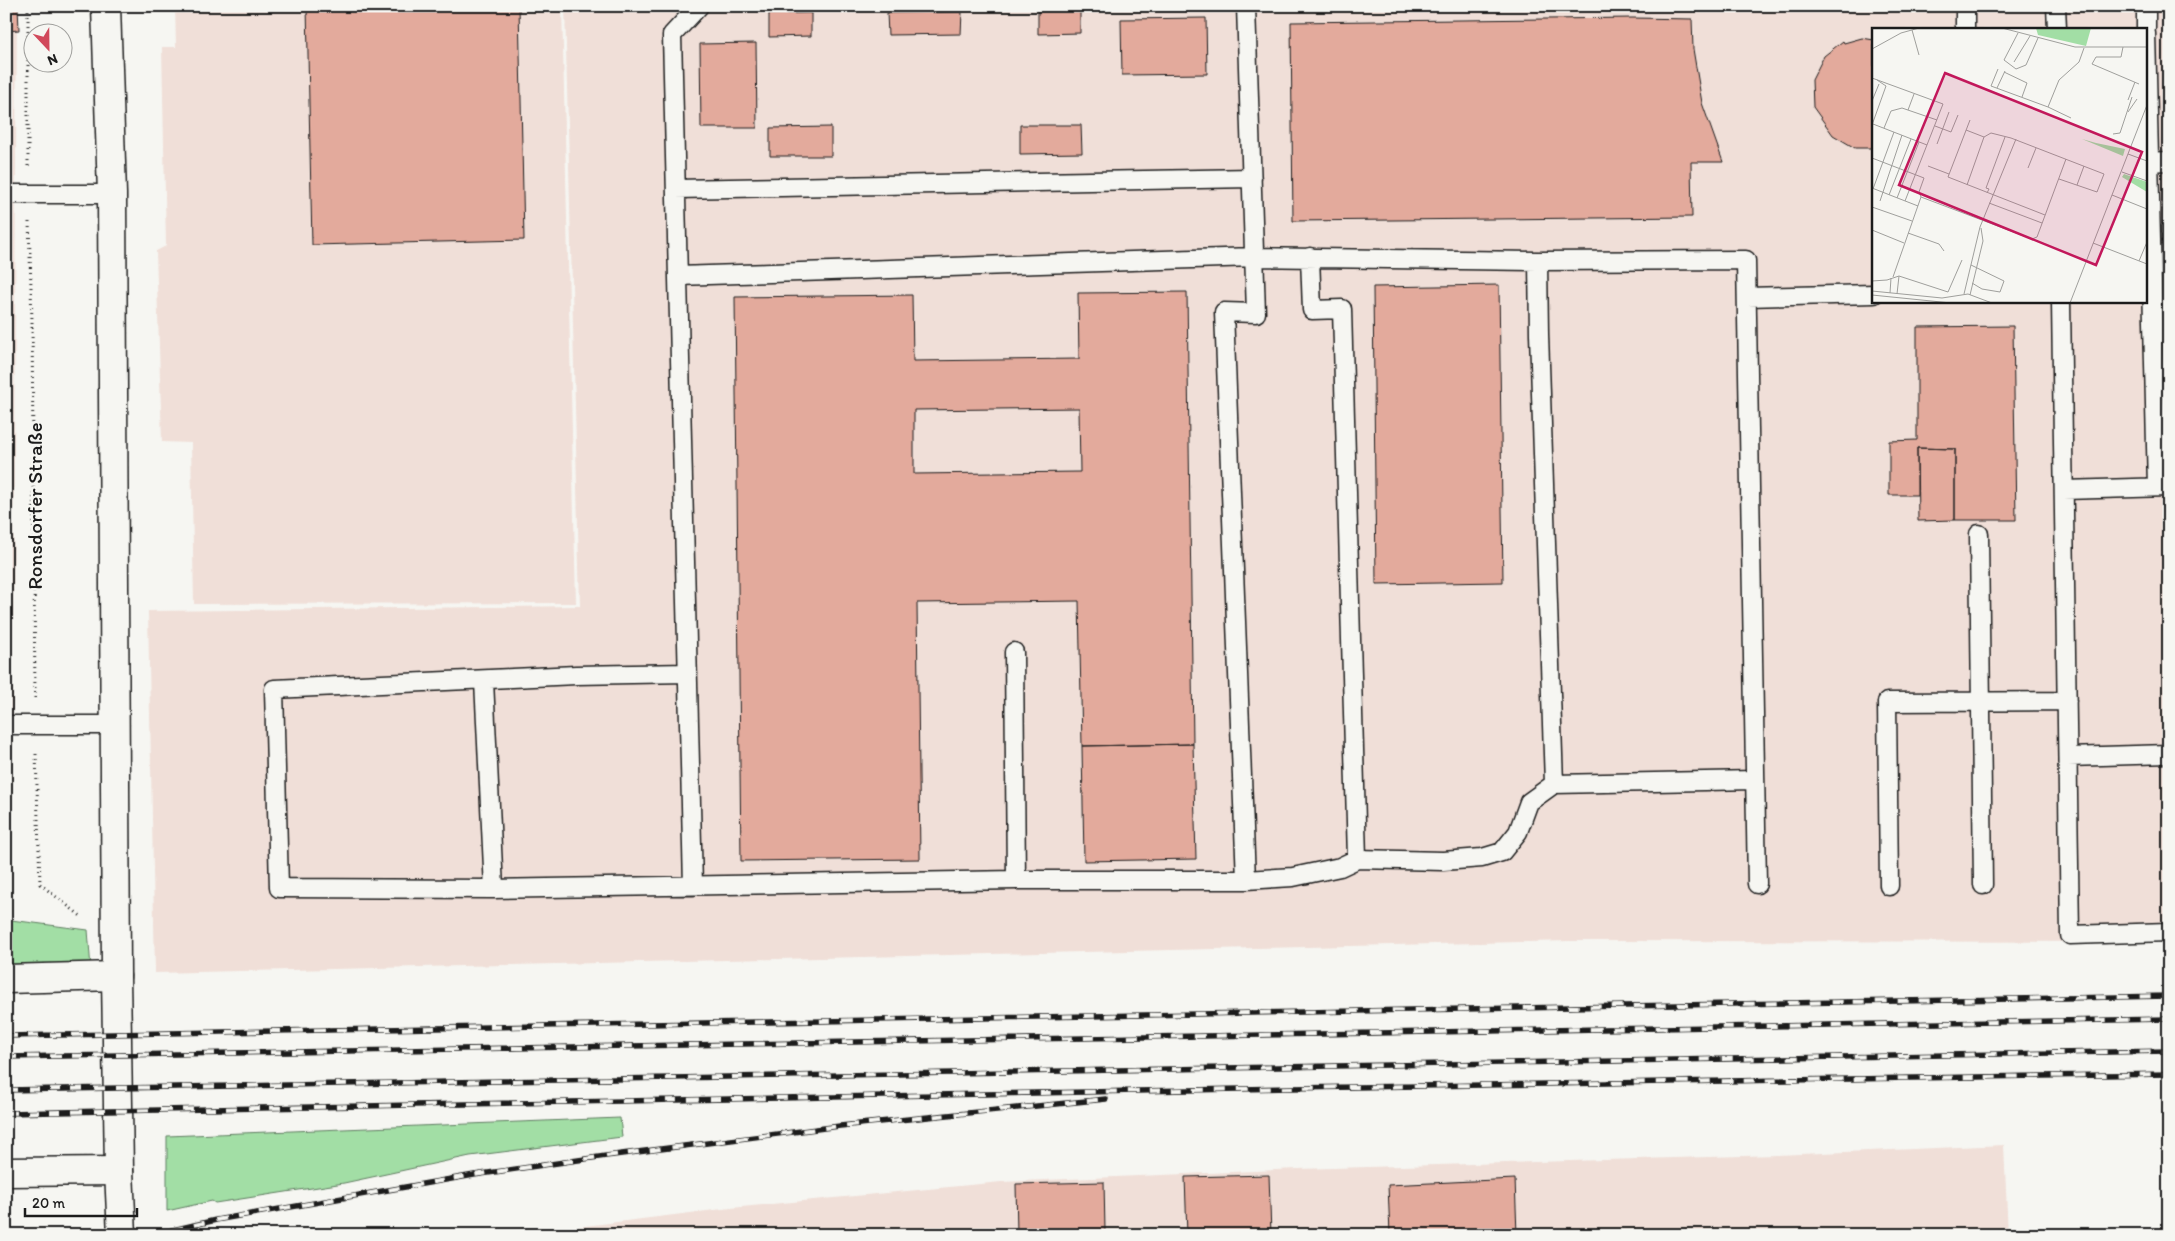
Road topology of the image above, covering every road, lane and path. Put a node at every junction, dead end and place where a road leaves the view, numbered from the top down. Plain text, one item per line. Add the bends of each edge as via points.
1 (28, 6) edge
2 (106, 6) edge
3 (699, 6) edge
4 (1246, 6) edge
5 (1964, 6) edge
6 (2056, 6) edge
7 (2146, 6) edge
8 (1965, 28) edge
9 (2057, 28) edge
10 (2146, 28) edge
11 (2169, 161) edge
12 (2148, 162) edge
13 (1252, 178) junction
14 (676, 190) junction
15 (6, 194) edge
16 (28, 194) junction
17 (112, 194) junction
18 (1254, 256) junction
19 (1310, 257) junction
20 (1538, 261) junction
21 (678, 276) junction
22 (1872, 294) edge
23 (1747, 297) junction
24 (2061, 302) edge
25 (2163, 487) edge
26 (2064, 490) junction
27 (1979, 534) dead end
28 (1014, 652) dead end
29 (688, 673) junction
30 (484, 681) junction
31 (2067, 701) junction
32 (1982, 703) junction
33 (6, 725) edge
34 (36, 725) junction
35 (116, 725) junction
36 (2169, 754) edge
37 (2068, 758) junction
38 (1755, 780) junction
39 (1554, 784) junction
40 (1357, 859) junction
41 (1016, 880) junction
42 (1246, 880) junction
43 (1757, 884) dead end
44 (1984, 885) dead end
45 (693, 886) junction
46 (1889, 886) dead end
47 (494, 889) junction
48 (84, 918) dead end
49 (2169, 932) edge
50 (116, 976) junction
51 (6, 979) edge
52 (119, 1171) junction
53 (6, 1172) edge
54 (122, 1235) edge

1 - 16 path, Ronsdorfer Straße
2 - 17 main road
3 - 14 lane via 672,35
4 - 13 lane
5 - 8 lane
6 - 9 lane
7 - 10 lane
11 - 12 lane
12 - 25 lane
13 - 14 lane
13 - 18 lane
14 - 21 lane
15 - 16 lane
16 - 17 lane
16 - 34 path, Ronsdorfer Straße
17 - 35 main road
18 - 19 lane
18 - 21 lane
18 - 42 lane via 1256,312 1224,312
19 - 20 lane
19 - 40 lane via 1312,310 1342,310
20 - 23 lane via 1746,260
20 - 39 lane
21 - 29 lane
22 - 23 lane
23 - 38 lane
24 - 26 lane
25 - 26 lane
26 - 31 lane
27 - 32 lane
28 - 41 lane
29 - 30 lane
29 - 45 lane
30 - 47 lane
30 - 47 lane via 274,689 279,888
31 - 32 lane
31 - 37 lane
32 - 44 lane
32 - 46 lane via 1887,702
33 - 34 lane
34 - 35 lane
34 - 48 path, Ronsdorfer Straße via 40,884
35 - 50 main road
36 - 37 lane
37 - 49 lane via 2070,935
38 - 39 lane
38 - 43 lane
39 - 40 lane via 1529,802 1518,832 1502,852 1482,858 1443,861
40 - 42 lane via 1340,867 1293,877
41 - 42 lane
41 - 45 lane
45 - 47 lane
50 - 51 main road
50 - 52 main road
52 - 53 main road
52 - 54 main road

